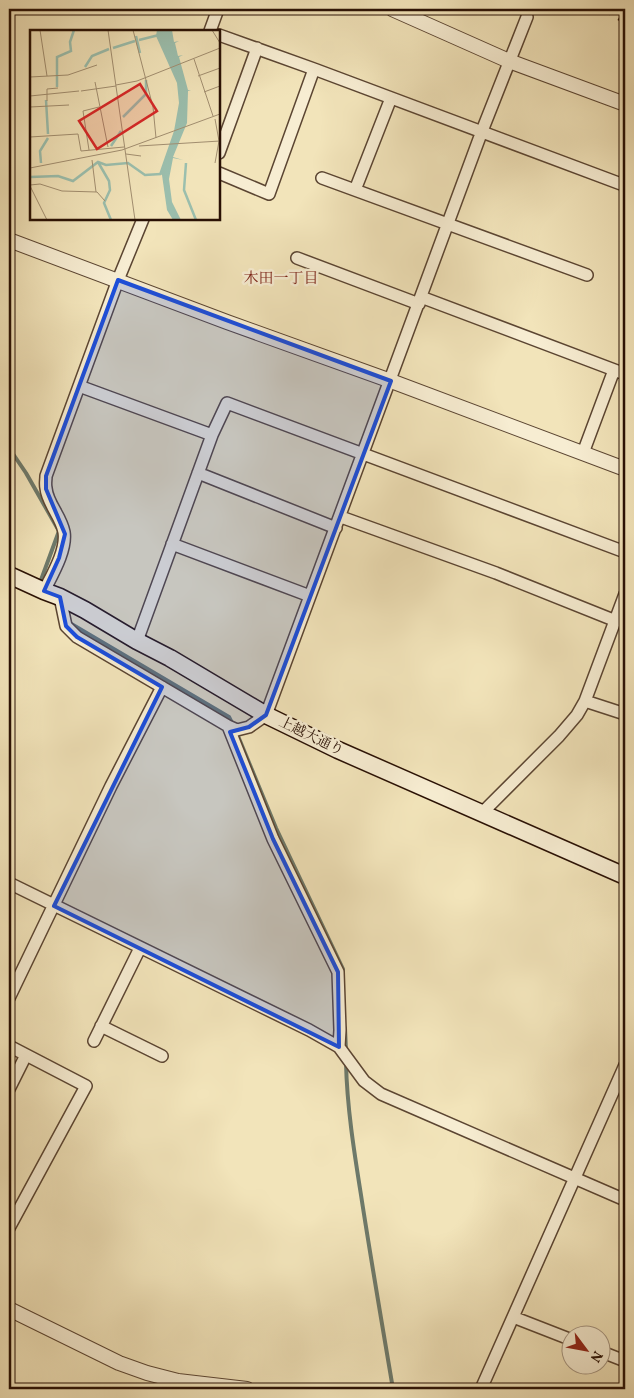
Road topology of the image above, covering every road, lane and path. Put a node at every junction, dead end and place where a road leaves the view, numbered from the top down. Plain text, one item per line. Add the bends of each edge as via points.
1 (218, 9) edge
2 (392, 9) edge
3 (527, 17) dead end
4 (210, 30) edge
5 (220, 35) edge
6 (257, 48) junction
7 (510, 61) junction
8 (314, 69) junction
9 (392, 98) junction
10 (625, 104) edge
11 (482, 131) junction
12 (220, 149) edge
13 (220, 173) edge
14 (322, 178) dead end
15 (621, 184) dead end
16 (355, 190) junction
17 (143, 220) edge
18 (448, 225) junction
19 (9, 240) edge
20 (298, 258) dead end
21 (587, 275) dead end
22 (118, 280) junction
23 (420, 301) junction
24 (620, 372) edge
25 (391, 381) junction
26 (79, 386) junction
27 (212, 435) junction
28 (583, 453) junction
29 (363, 454) junction
30 (625, 470) edge
31 (198, 473) junction
32 (340, 517) junction
33 (336, 528) junction
34 (172, 544) junction
35 (625, 552) edge
36 (9, 575) edge
37 (44, 591) junction
38 (625, 594) edge
39 (310, 596) junction
40 (60, 597) junction
41 (616, 621) junction
42 (137, 641) junction
43 (162, 687) junction
44 (585, 701) junction
45 (625, 714) edge
46 (266, 715) junction
47 (228, 726) junction
48 (482, 813) junction
49 (625, 876) edge
50 (9, 883) edge
51 (54, 906) junction
52 (140, 948) junction
53 (9, 998) edge
54 (101, 1026) junction
55 (94, 1041) dead end
56 (9, 1046) edge
57 (339, 1047) junction
58 (26, 1055) junction
59 (162, 1056) dead end
60 (625, 1064) edge
61 (9, 1089) edge
62 (575, 1178) junction
63 (625, 1200) edge
64 (9, 1228) edge
65 (9, 1309) edge
66 (513, 1317) junction
67 (562, 1336) edge
68 (612, 1356) edge
69 (625, 1361) edge
70 (247, 1389) edge
71 (481, 1389) edge

1 - 4 street
2 - 7 street
3 - 7 street
5 - 6 street
6 - 8 street
6 - 12 street
7 - 10 street
7 - 11 street
8 - 9 street
8 - 13 street via 269,194
9 - 11 street
9 - 16 street
11 - 15 street
11 - 18 street
14 - 16 street
16 - 18 street
17 - 22 street
18 - 21 street
18 - 23 street
19 - 22 street
20 - 23 street
22 - 25 street
22 - 26 street
23 - 24 street
23 - 25 street
24 - 28 street
25 - 28 street
25 - 29 street
26 - 27 street
26 - 37 street via 46,476 46,489 65,534 64,545
27 - 29 street via 227,403
27 - 31 street
28 - 30 street
29 - 32 street
29 - 35 street
31 - 33 street
31 - 34 street
32 - 33 street
32 - 41 street via 496,573
33 - 39 street
34 - 39 street
34 - 42 street
36 - 37 main road, 上越大通り
37 - 40 main road, 上越大通り
38 - 41 street
39 - 46 street
40 - 42 main road, 上越大通り
40 - 43 street via 66,626 76,637
41 - 44 street
42 - 46 main road, 上越大通り
43 - 47 street
43 - 51 street
44 - 45 street
44 - 48 street via 578,715 559,736
46 - 47 street via 237,730
46 - 48 main road, 上越大通り
47 - 57 street via 273,839 338,972
48 - 49 main road, 上越大通り
50 - 51 street
51 - 52 street
51 - 53 street
52 - 54 street
52 - 57 street
54 - 55 street
54 - 59 street
56 - 58 street
57 - 62 street via 364,1081 381,1094
58 - 61 street
58 - 64 street via 86,1086
60 - 62 street
62 - 63 street
62 - 66 street
65 - 70 street via 119,1364 178,1381
66 - 67 street
66 - 71 street
68 - 69 street

